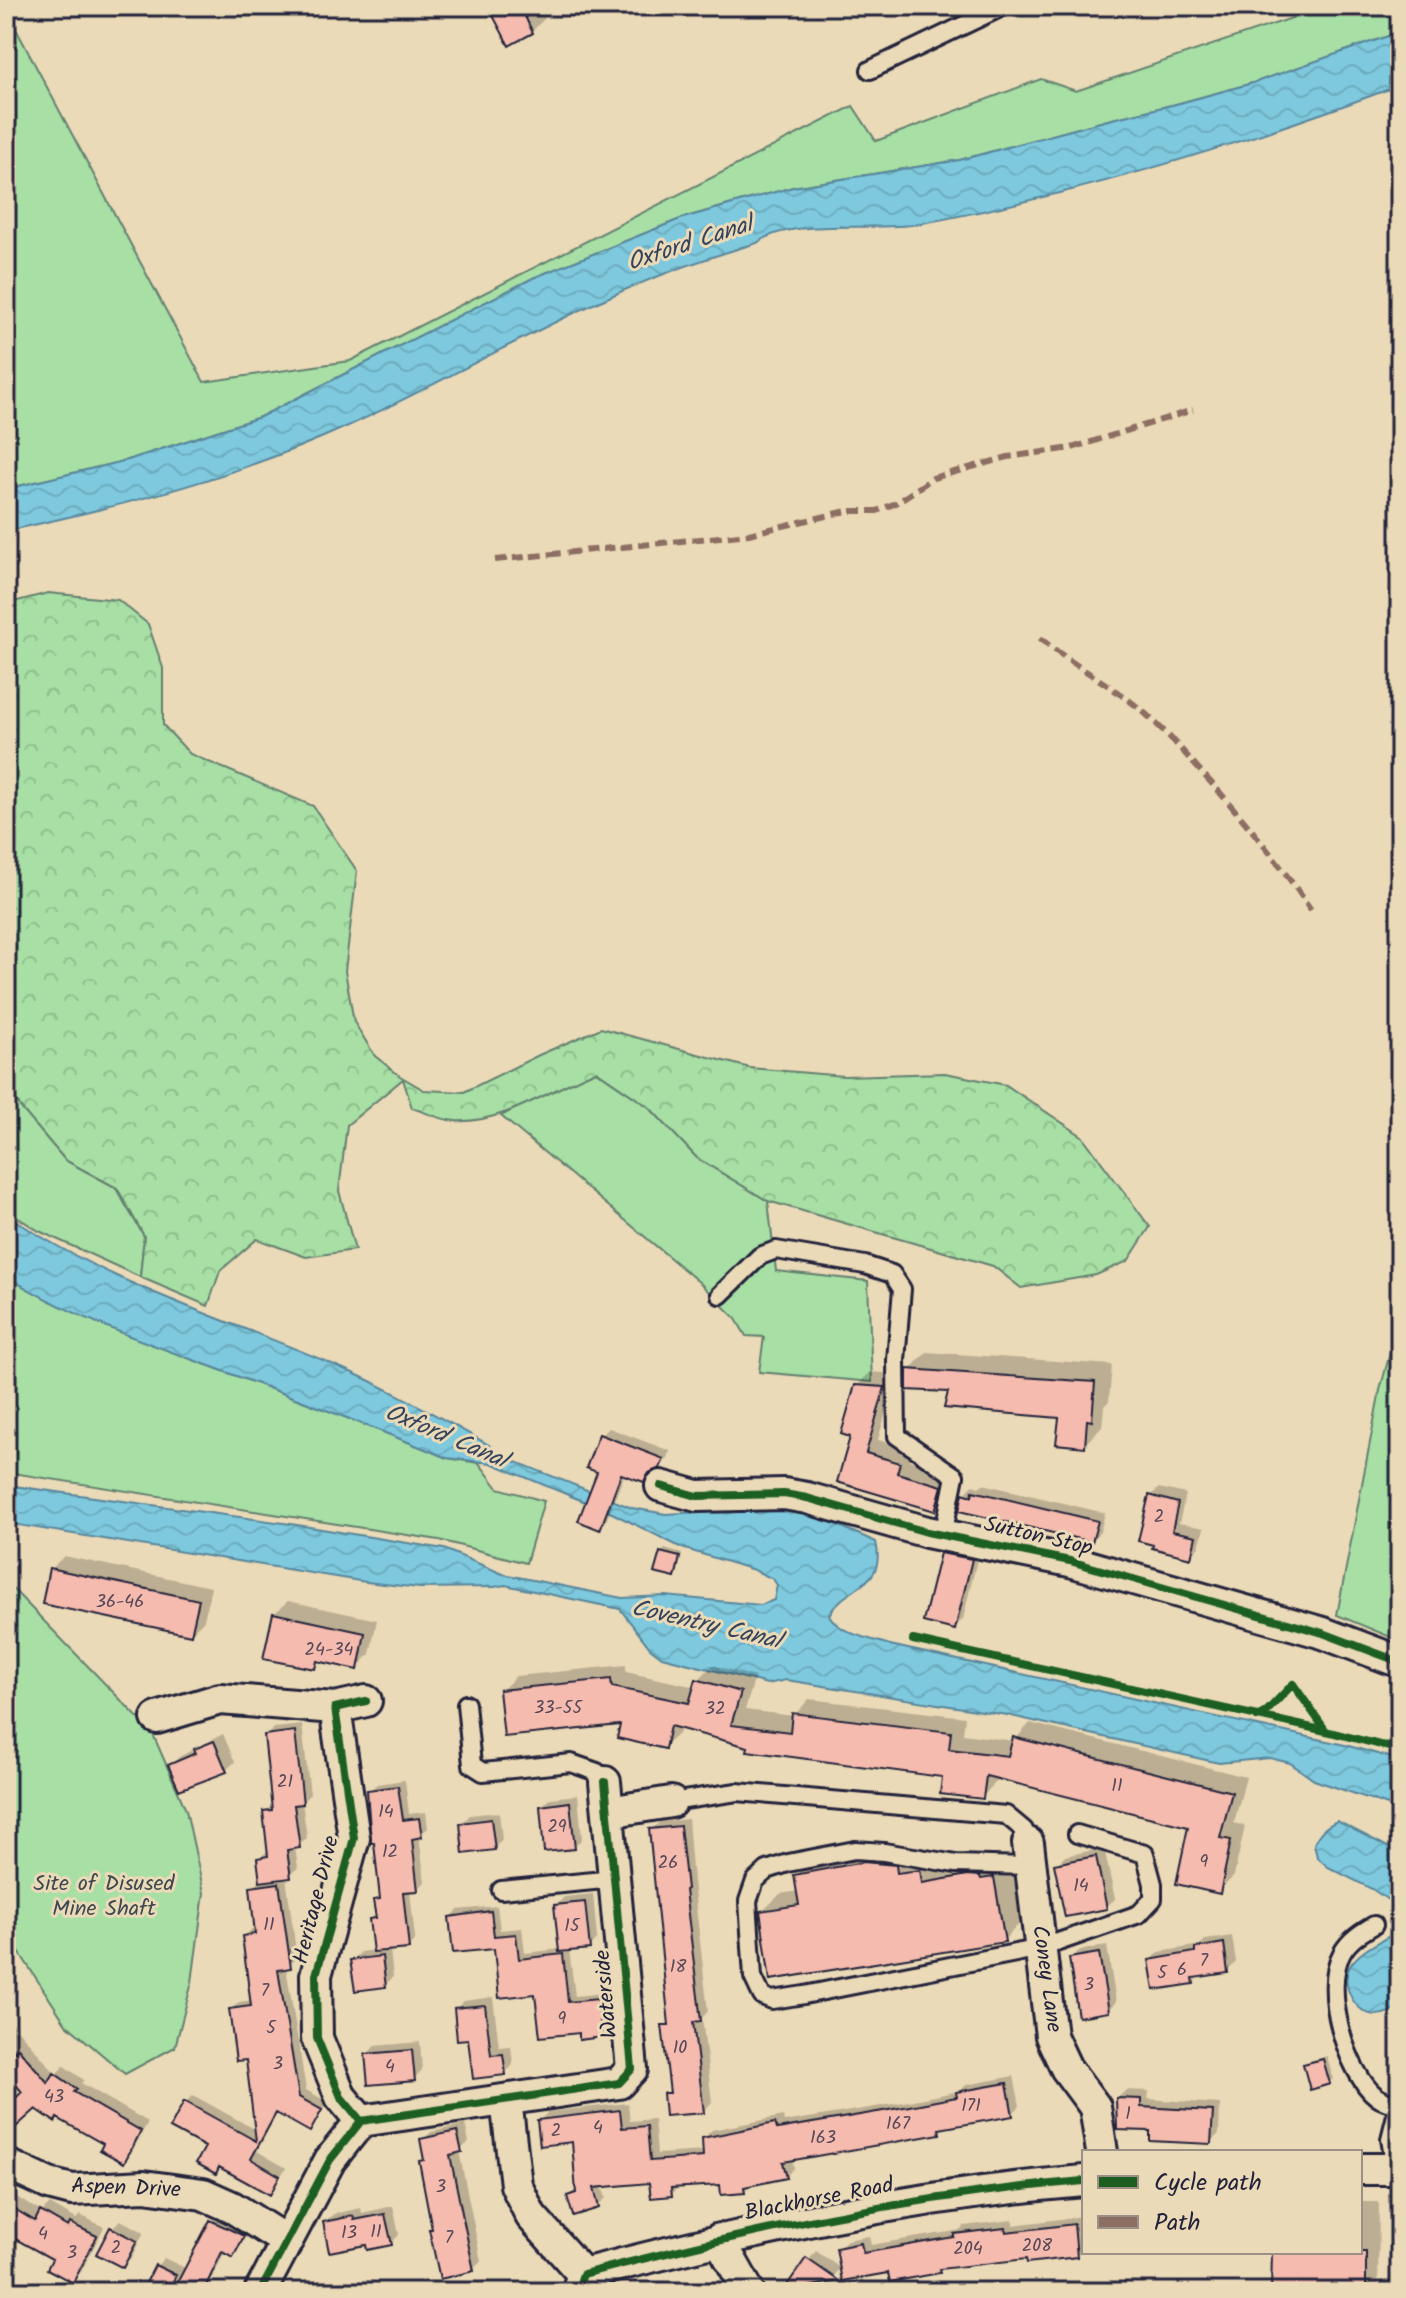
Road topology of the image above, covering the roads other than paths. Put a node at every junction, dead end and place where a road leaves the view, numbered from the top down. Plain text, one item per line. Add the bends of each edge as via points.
1 (1004, 6) edge
2 (870, 70) dead end
3 (720, 1295) dead end
4 (661, 1486) dead end
5 (943, 1535) junction
6 (1400, 1662) edge
7 (366, 1701) dead end
8 (466, 1704) dead end
9 (335, 1708) junction
10 (157, 1718) dead end
11 (605, 1782) joint
12 (671, 1802) joint
13 (608, 1812) junction
14 (1077, 1834) dead end
15 (1029, 1854) junction
16 (614, 1879) junction
17 (501, 1890) dead end
18 (1374, 1925) dead end
19 (1041, 1948) junction
20 (506, 2100) junction
21 (1399, 2106) edge
22 (361, 2121) junction
23 (1102, 2150) edge
24 (6, 2164) edge
25 (1362, 2169) edge
26 (1397, 2169) edge
27 (1082, 2181) edge
28 (719, 2239) junction
29 (286, 2241) junction
30 (580, 2283) edge
31 (260, 2292) edge
32 (749, 2292) edge

1 - 2 lane
3 - 5 lane via 760,1256 776,1250 892,1274 902,1289 897,1436 955,1476
4 - 5 street, Sutton Stop via 697,1496 784,1494
5 - 6 street, Sutton Stop via 1070,1561 1323,1633
7 - 9 street
8 - 11 lane via 472,1765 477,1770 571,1763 597,1772
9 - 10 street via 220,1699
9 - 22 street, Heritage Drive via 354,1838 316,1975 317,2038 341,2097
11 - 13 street, Waterside
12 - 13 street
12 - 15 lane via 737,1792 1006,1815 1024,1830
13 - 16 street, Waterside
14 - 19 lane via 1145,1854 1153,1899 1139,1914
15 - 19 street, Coney Lane
15 - 19 lane via 956,1864 855,1850 767,1870 755,1881 748,1901 753,1977 762,1996 772,2000
16 - 17 lane
16 - 20 street, Waterside via 632,2069 619,2083
18 - 21 lane via 1342,1953 1333,1978 1336,2009 1361,2078 1377,2097
19 - 23 street, Coney Lane via 1051,2036 1066,2068 1095,2107
20 - 22 street, Waterside
20 - 30 street via 516,2185 531,2216
21 - 26 lane via 1390,2139
22 - 29 street via 330,2160
24 - 29 street, Aspen Drive via 72,2190 144,2186 203,2194
25 - 26 street
27 - 28 street, Blackhorse Road via 932,2197
28 - 30 street, Blackhorse Road
28 - 32 street
29 - 31 street

